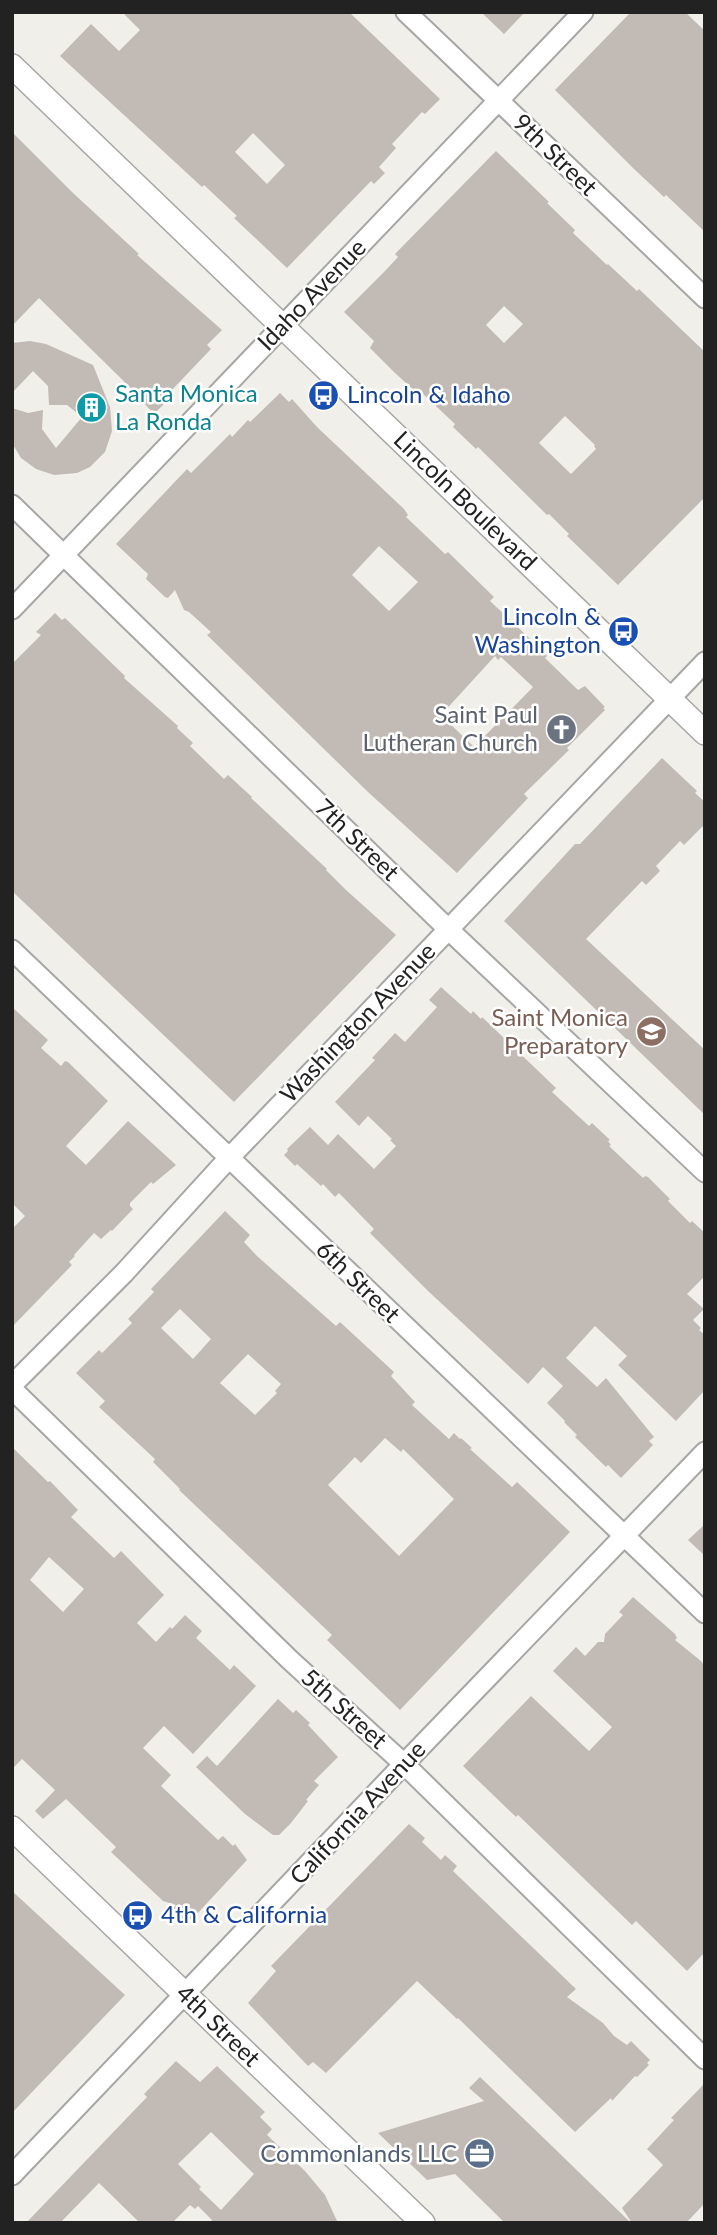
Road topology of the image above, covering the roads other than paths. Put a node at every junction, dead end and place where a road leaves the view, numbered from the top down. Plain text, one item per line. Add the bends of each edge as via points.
1 (406, 12) edge
2 (583, 12) edge
3 (12, 66) edge
4 (499, 101) junction
5 (705, 298) edge
6 (283, 326) junction
7 (12, 505) edge
8 (64, 555) junction
9 (12, 609) edge
10 (705, 662) edge
11 (669, 699) junction
12 (705, 733) edge
13 (448, 929) junction
14 (12, 950) edge
15 (229, 1158) junction
16 (705, 1172) edge
17 (12, 1387) edge
18 (705, 1452) edge
19 (624, 1536) junction
20 (705, 1613) edge
21 (404, 1764) junction
22 (12, 1828) edge
23 (185, 1994) junction
24 (705, 2060) edge
25 (12, 2175) edge
26 (423, 2223) edge

1 - 4 street, 9th Street
2 - 4 street, Idaho Avenue
3 - 6 street, Lincoln Boulevard
4 - 5 street, 9th Street
4 - 6 street, Idaho Avenue
6 - 8 street, Idaho Avenue
6 - 11 street, Lincoln Boulevard
7 - 8 street, 7th Street
8 - 9 street, Idaho Avenue
8 - 13 street, 7th Street
10 - 11 street, Washington Avenue
11 - 12 street, Lincoln Boulevard
11 - 13 street, Washington Avenue
13 - 15 street, Washington Avenue
13 - 16 street, 7th Street
14 - 15 street, 6th Street
15 - 17 street, Washington Avenue
15 - 19 street, 6th Street
17 - 21 street, 5th Street via 290,1660
18 - 19 street, California Avenue
19 - 20 street, 6th Street
19 - 21 street, California Avenue
21 - 23 street, California Avenue
21 - 24 street, 5th Street
22 - 23 street, 4th Street
23 - 25 street, California Avenue
23 - 26 street, 4th Street

